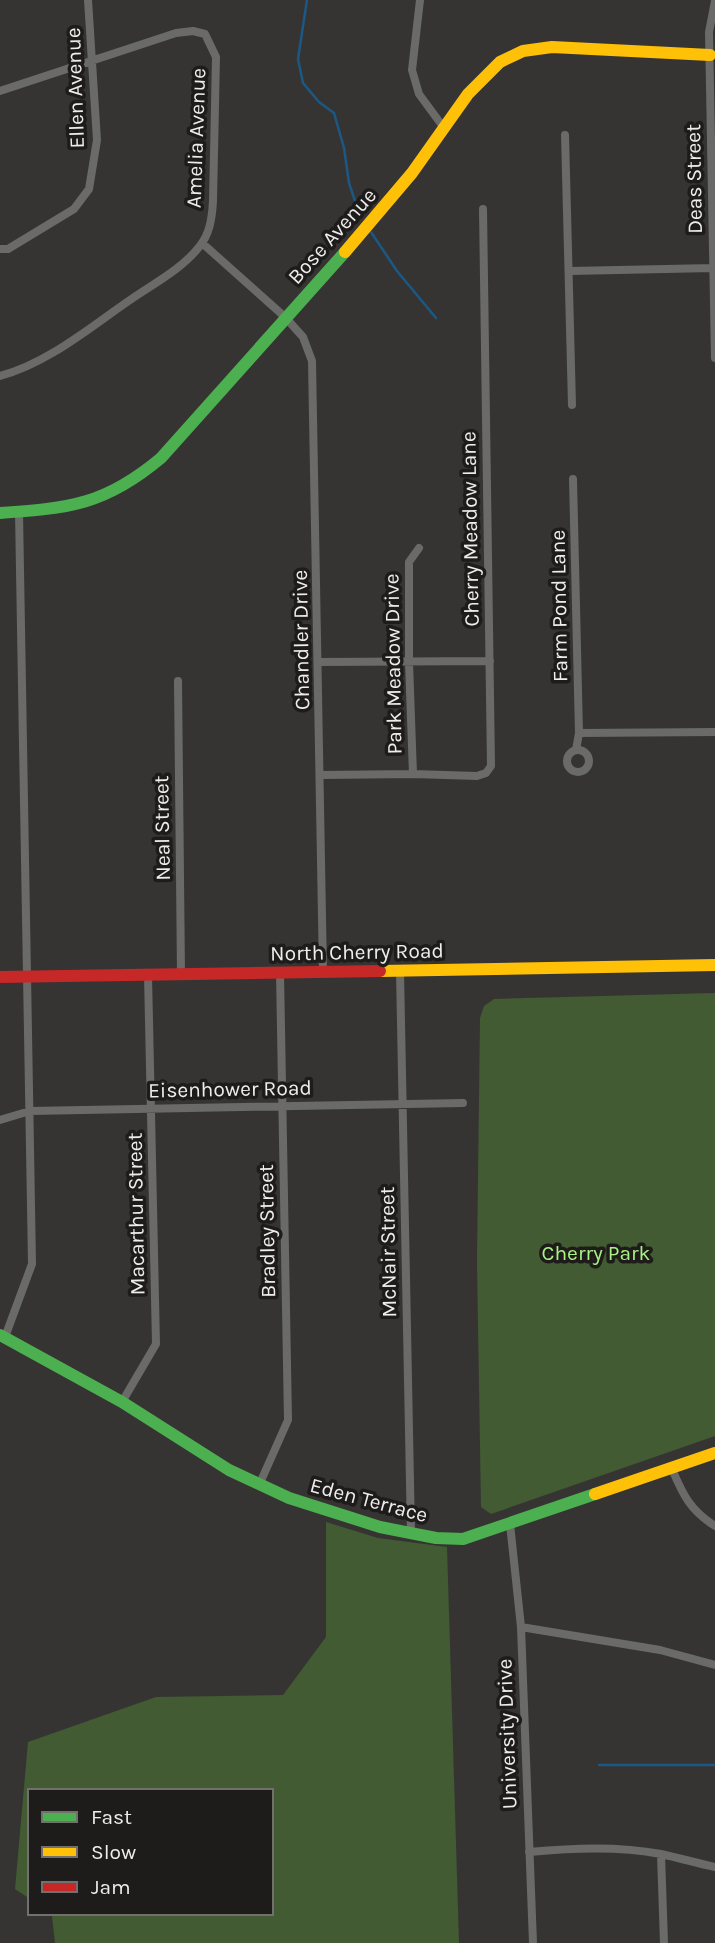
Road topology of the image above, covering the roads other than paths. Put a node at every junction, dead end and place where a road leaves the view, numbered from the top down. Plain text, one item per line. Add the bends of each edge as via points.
1 (88, 0) edge
2 (420, 0) edge
3 (715, 1) edge
4 (710, 55) junction
5 (92, 60) junction
6 (0, 91) edge
7 (444, 128) junction
8 (565, 135) dead end
9 (483, 208) dead end
10 (202, 243) junction
11 (0, 249) edge
12 (713, 268) junction
13 (570, 271) junction
14 (285, 317) junction
15 (715, 358) edge
16 (0, 376) edge
17 (572, 405) dead end
18 (573, 479) dead end
19 (19, 512) junction
20 (0, 513) edge
21 (419, 548) dead end
22 (490, 661) junction
23 (319, 662) junction
24 (409, 662) junction
25 (178, 681) dead end
26 (715, 732) edge
27 (579, 733) junction
28 (576, 750) dead end
29 (413, 774) junction
30 (321, 775) junction
31 (715, 965) edge
32 (400, 971) junction
33 (323, 972) junction
34 (280, 973) junction
35 (181, 974) junction
36 (148, 975) junction
37 (28, 976) junction
38 (0, 977) edge
39 (463, 1103) dead end
40 (403, 1104) junction
41 (283, 1105) junction
42 (152, 1108) junction
43 (30, 1111) junction
44 (0, 1120) edge
45 (2, 1336) edge
46 (122, 1402) junction
47 (715, 1453) edge
48 (672, 1469) junction
49 (260, 1483) junction
50 (510, 1524) junction
51 (715, 1526) edge
52 (411, 1533) junction
53 (521, 1626) junction
54 (715, 1665) edge
55 (530, 1852) junction
56 (661, 1854) junction
57 (715, 1867) edge
58 (533, 1943) edge
59 (664, 1943) edge

1 - 5 street, Ellen Avenue
2 - 7 street via 412,70 419,94
3 - 4 street, Deas Street
4 - 7 street, Bose Avenue via 552,47 523,51 500,62 468,94
4 - 12 street, Deas Street
5 - 6 street
5 - 10 street, Amelia Avenue via 176,33 205,34 216,57 213,201
5 - 11 street, Ellen Avenue via 97,150 89,189 74,209 8,249
7 - 14 street, Bose Avenue via 387,204
8 - 13 street
9 - 22 street, Cherry Meadow Lane
10 - 14 street, Chandler Drive
10 - 16 street, Amelia Avenue via 178,267 48,356
12 - 13 street
12 - 15 street, Deas Street
13 - 17 street
14 - 19 street, Bose Avenue via 161,458 128,484 77,505
14 - 23 street, Chandler Drive via 303,337 312,361
18 - 27 street, Farm Pond Lane
19 - 20 street, Bose Avenue
19 - 37 street
21 - 24 street, Park Meadow Drive via 409,562
22 - 24 street
22 - 29 street, Cherry Meadow Lane via 492,762 488,771 478,776
23 - 24 street
23 - 30 street, Chandler Drive
24 - 29 street, Park Meadow Drive
25 - 35 street, Neal Street
26 - 27 street
27 - 28 street, Farm Pond Lane
29 - 30 street, Park Meadow Drive
30 - 33 street, Chandler Drive
31 - 32 street, North Cherry Road
32 - 33 street, North Cherry Road
32 - 40 street, McNair Street
33 - 34 street, North Cherry Road
34 - 35 street, North Cherry Road
34 - 41 street, Bradley Street
35 - 36 street, North Cherry Road
36 - 37 street, North Cherry Road
36 - 42 street, Macarthur Street
37 - 38 street, North Cherry Road
37 - 43 street
39 - 40 street, Eisenhower Road
40 - 41 street, Eisenhower Road
40 - 52 street, McNair Street
41 - 42 street, Eisenhower Road
41 - 49 street, Bradley Street via 288,1420
42 - 43 street, Eisenhower Road
42 - 46 street, Macarthur Street via 156,1344
43 - 44 street, Eisenhower Road
43 - 45 street via 32,1264
45 - 46 street, Eden Terrace
46 - 49 street, Eden Terrace via 229,1470
47 - 48 street, Eden Terrace
48 - 50 street, Eden Terrace
48 - 51 street via 698,1515
49 - 52 street, Eden Terrace via 319,1509
50 - 52 street, Eden Terrace via 463,1539
50 - 53 street, University Drive
53 - 54 street via 660,1650
53 - 55 street, University Drive
55 - 56 street via 592,1849
55 - 58 street, University Drive
56 - 57 street
56 - 59 street

